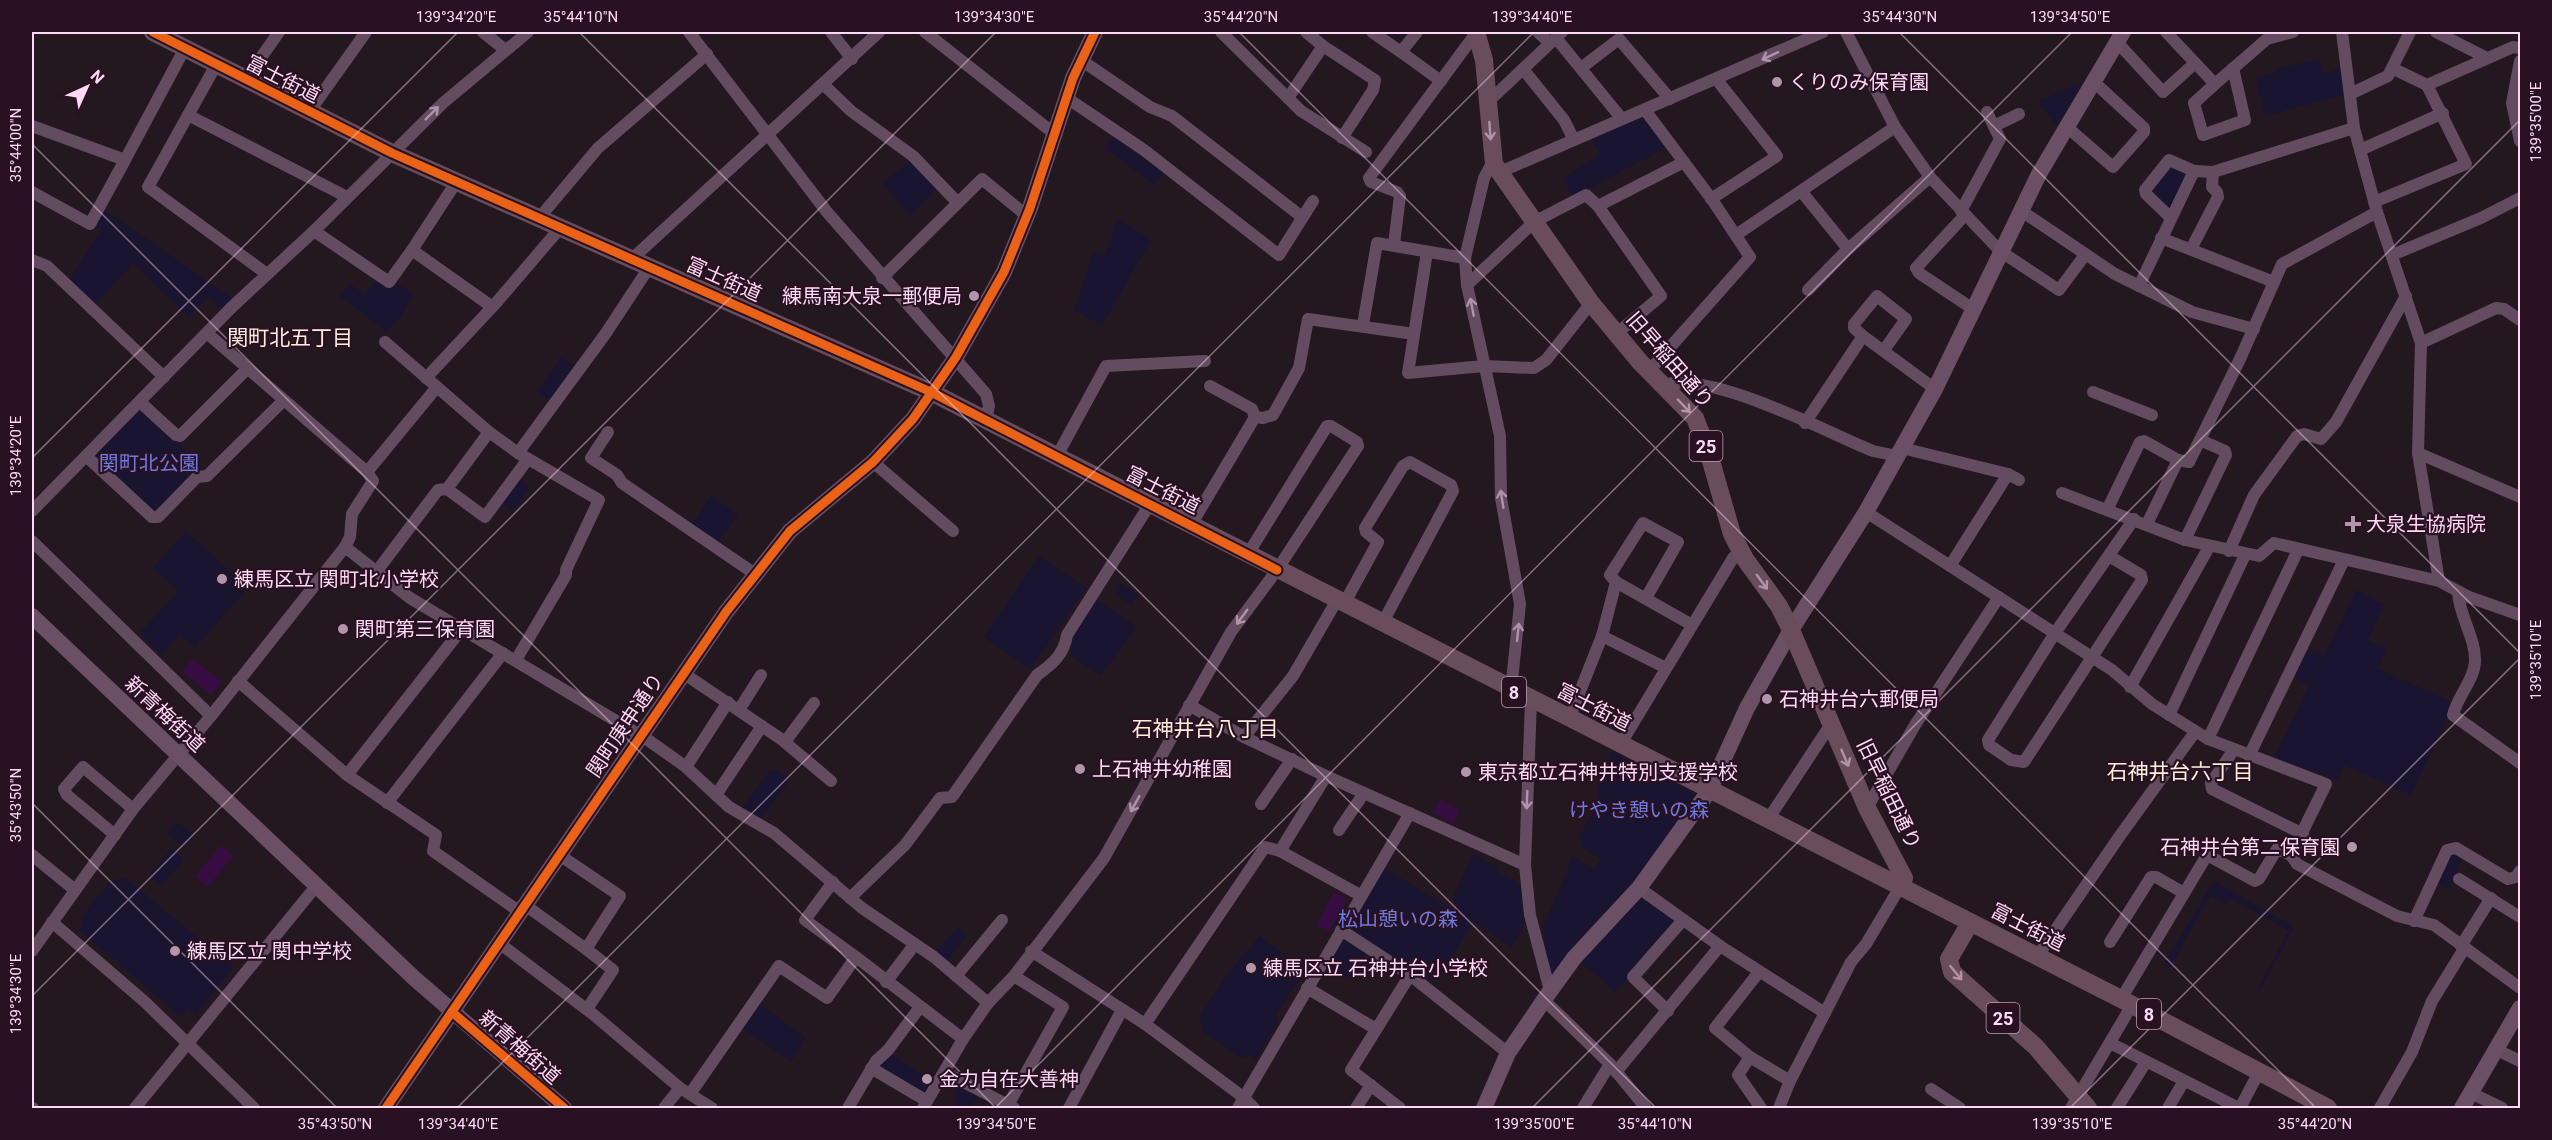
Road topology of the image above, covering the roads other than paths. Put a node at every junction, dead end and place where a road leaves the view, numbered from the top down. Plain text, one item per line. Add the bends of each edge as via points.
1 (153, 32) edge
2 (279, 32) edge
3 (366, 32) edge
4 (483, 32) edge
5 (528, 32) edge
6 (689, 32) edge
7 (831, 32) edge
8 (879, 32) edge
9 (925, 32) edge
10 (1095, 32) edge
11 (1221, 32) edge
12 (1306, 32) edge
13 (1372, 32) edge
14 (1417, 32) edge
15 (1538, 32) edge
16 (1823, 32) edge
17 (1846, 32) edge
18 (2167, 32) edge
19 (2289, 32) edge
20 (2342, 32) edge
21 (2410, 32) edge
22 (2436, 32) edge
23 (1479, 34) edge
24 (2120, 37) edge
25 (1556, 38) edge
26 (1323, 46) junction
27 (185, 48) junction
28 (2520, 48) edge
29 (504, 49) junction
30 (1401, 52) junction
31 (707, 54) junction
32 (2487, 58) junction
33 (852, 59) junction
34 (1082, 60) junction
35 (2520, 61) edge
36 (2195, 63) junction
37 (216, 65) junction
38 (1581, 68) junction
39 (2233, 68) junction
40 (2392, 68) junction
41 (1523, 69) junction
42 (245, 80) junction
43 (1717, 80) junction
44 (1441, 81) junction
45 (2095, 83) junction
46 (2215, 84) junction
47 (824, 85) junction
48 (2427, 85) junction
49 (2350, 94) junction
50 (1067, 98) junction
51 (1288, 98) junction
52 (1670, 99) junction
53 (1488, 101) junction
54 (1645, 110) junction
55 (309, 112) junction
56 (1987, 112) dead end
57 (2443, 112) junction
58 (2019, 114) dead end
59 (188, 115) junction
60 (1622, 119) junction
61 (32, 126) edge
62 (1994, 126) junction
63 (1895, 127) junction
64 (2067, 127) junction
65 (2354, 128) junction
66 (765, 135) junction
67 (1056, 135) junction
68 (1342, 138) junction
69 (1574, 140) junction
70 (2520, 141) edge
71 (2360, 150) junction
72 (1366, 152) dead end
73 (392, 153) junction
74 (124, 160) junction
75 (1684, 162) junction
76 (1496, 166) junction
77 (2194, 171) junction
78 (2212, 172) junction
79 (1930, 177) junction
80 (458, 181) junction
81 (1801, 191) junction
82 (32, 192) edge
83 (347, 197) junction
84 (2520, 198) edge
85 (1712, 199) junction
86 (1313, 201) dead end
87 (957, 202) junction
88 (1599, 206) junction
89 (2375, 207) junction
90 (2020, 210) junction
91 (1963, 213) junction
92 (1027, 216) junction
93 (540, 217) junction
94 (1302, 217) junction
95 (2171, 218) junction
96 (1534, 222) junction
97 (561, 227) junction
98 (314, 231) junction
99 (1736, 235) junction
100 (2162, 238) junction
101 (1394, 244) junction
102 (1848, 249) junction
103 (2191, 249) junction
104 (412, 250) junction
105 (2000, 251) junction
106 (1427, 252) junction
107 (2085, 255) junction
108 (2392, 255) junction
109 (633, 258) junction
110 (1465, 258) junction
111 (32, 260) edge
112 (650, 266) junction
113 (267, 274) junction
114 (882, 278) junction
115 (2274, 282) junction
116 (1467, 285) junction
117 (2139, 286) junction
118 (1808, 290) dead end
119 (2406, 296) junction
120 (1591, 303) junction
121 (491, 306) junction
122 (1973, 309) junction
123 (2520, 320) edge
124 (1363, 325) junction
125 (2254, 329) junction
126 (208, 334) junction
127 (1414, 334) junction
128 (1616, 334) junction
129 (1863, 336) junction
130 (385, 342) dead end
131 (2421, 343) junction
132 (1884, 350) junction
133 (956, 357) junction
134 (1205, 361) dead end
135 (1484, 366) junction
136 (247, 369) junction
137 (1649, 371) junction
138 (164, 377) junction
139 (426, 378) junction
140 (1663, 385) junction
141 (1210, 386) dead end
142 (437, 387) junction
143 (1935, 389) junction
144 (931, 392) junction
145 (2093, 392) dead end
146 (284, 400) junction
147 (140, 402) junction
148 (2152, 415) dead end
149 (1255, 417) junction
150 (986, 420) junction
151 (1805, 423) junction
152 (489, 432) junction
153 (608, 432) dead end
154 (2200, 440) junction
155 (1900, 452) junction
156 (2418, 453) junction
157 (86, 456) junction
158 (523, 456) junction
159 (1058, 456) junction
160 (2178, 460) junction
161 (873, 462) junction
162 (367, 472) junction
163 (447, 489) junction
164 (2062, 493) dead end
165 (2520, 497) edge
166 (1150, 504) junction
167 (2107, 510) junction
168 (32, 511) edge
169 (1866, 512) junction
170 (2134, 519) junction
171 (2146, 524) junction
172 (1191, 525) junction
173 (953, 531) dead end
174 (2185, 540) junction
175 (32, 541) edge
176 (345, 547) junction
177 (2209, 547) junction
178 (2298, 550) junction
179 (1740, 551) junction
180 (2229, 551) junction
181 (1248, 554) junction
182 (2245, 555) junction
183 (2109, 556) junction
184 (2344, 560) junction
185 (1950, 566) junction
186 (1277, 570) junction
187 (377, 571) junction
188 (755, 574) junction
189 (2439, 581) junction
190 (1616, 582) junction
191 (2458, 592) junction
192 (1999, 597) junction
193 (1646, 598) junction
194 (1340, 602) junction
195 (2520, 615) edge
196 (32, 616) edge
197 (1382, 624) junction
198 (1692, 625) junction
199 (461, 630) junction
200 (1791, 630) junction
201 (2055, 633) junction
202 (1602, 636) junction
203 (502, 653) junction
204 (2093, 658) junction
205 (516, 660) junction
206 (1666, 668) junction
207 (683, 673) junction
208 (761, 675) dead end
209 (238, 681) junction
210 (2130, 687) junction
211 (1511, 690) junction
212 (1531, 700) junction
213 (728, 702) junction
214 (814, 703) dead end
215 (1189, 705) junction
216 (739, 710) junction
217 (2169, 715) junction
218 (212, 716) junction
219 (1569, 719) junction
220 (1831, 724) junction
221 (762, 726) junction
222 (2195, 732) junction
223 (641, 735) junction
224 (1244, 737) junction
225 (2208, 740) junction
226 (785, 742) junction
227 (1620, 745) junction
228 (2233, 751) junction
229 (177, 754) junction
230 (2249, 756) junction
231 (1292, 759) junction
232 (2520, 763) edge
233 (686, 767) junction
234 (347, 775) junction
235 (1326, 776) junction
236 (831, 781) dead end
237 (1709, 791) junction
238 (1364, 793) junction
239 (716, 795) junction
240 (387, 803) junction
241 (1261, 804) dead end
242 (1867, 808) junction
243 (133, 809) junction
244 (1410, 813) junction
245 (1767, 821) junction
246 (1339, 830) dead end
247 (2303, 834) junction
248 (115, 835) junction
249 (1280, 851) junction
250 (558, 854) junction
251 (32, 855) edge
252 (2291, 855) junction
253 (1525, 865) junction
254 (2520, 871) edge
255 (2459, 879) dead end
256 (833, 882) junction
257 (317, 885) junction
258 (1900, 887) junction
259 (1639, 888) junction
260 (75, 890) junction
261 (2184, 893) junction
262 (1360, 895) junction
263 (850, 898) junction
264 (2491, 898) junction
265 (523, 909) junction
266 (2520, 917) edge
267 (1002, 920) dead end
268 (1683, 920) junction
269 (2414, 921) junction
270 (52, 922) junction
271 (1970, 922) junction
272 (1341, 930) junction
273 (2110, 942) dead end
274 (499, 944) junction
275 (915, 944) junction
276 (33, 945) edge
277 (1720, 946) junction
278 (2462, 947) junction
279 (586, 949) junction
280 (1031, 951) junction
281 (856, 957) junction
282 (2037, 957) junction
283 (1759, 972) junction
284 (1410, 975) junction
285 (956, 976) junction
286 (1014, 976) junction
287 (886, 982) junction
288 (1307, 988) junction
289 (2520, 988) edge
290 (1547, 996) junction
291 (2127, 1002) junction
292 (988, 1003) junction
293 (920, 1007) junction
294 (2520, 1008) edge
295 (587, 1009) junction
296 (1122, 1010) junction
297 (1668, 1011) junction
298 (452, 1012) junction
299 (1825, 1013) junction
300 (1145, 1024) junction
301 (1376, 1029) junction
302 (963, 1039) junction
303 (186, 1043) junction
304 (2110, 1043) junction
305 (2497, 1050) junction
306 (1508, 1053) junction
307 (1750, 1057) junction
308 (2146, 1062) junction
309 (2520, 1062) edge
310 (872, 1068) junction
311 (1613, 1068) junction
312 (944, 1072) junction
313 (2259, 1072) junction
314 (1790, 1081) junction
315 (2184, 1081) junction
316 (1371, 1085) junction
317 (1931, 1089) dead end
318 (685, 1091) junction
319 (2470, 1093) junction
320 (1241, 1103) edge
321 (2079, 1104) edge
322 (925, 1105) edge
323 (1011, 1107) edge
324 (135, 1108) edge
325 (254, 1108) edge
326 (386, 1108) edge
327 (564, 1108) edge
328 (664, 1108) edge
329 (712, 1108) edge
330 (848, 1108) edge
331 (1069, 1108) edge
332 (1254, 1108) edge
333 (1356, 1108) edge
334 (1400, 1108) edge
335 (1484, 1108) edge
336 (1583, 1108) edge
337 (1646, 1108) edge
338 (1761, 1108) edge
339 (1780, 1108) edge
340 (1960, 1108) edge
341 (2117, 1108) edge
342 (2168, 1108) edge
343 (2240, 1108) edge
344 (2328, 1108) edge
345 (2380, 1108) edge
346 (2462, 1108) edge
347 (2502, 1108) edge

1 - 27 main road, 富士街道 / 8
2 - 42 street
3 - 55 street
4 - 29 street
5 - 29 street
6 - 31 street
7 - 33 street
8 - 33 street
9 - 67 street
10 - 34 street, 関町庚申通り
11 - 51 street
12 - 26 street
13 - 30 street
14 - 30 street
15 - 25 street
16 -> 43 street
17 - 63 street
18 - 36 street
19 - 39 street via 2267,39
20 - 49 street
21 - 40 street
22 - 32 street
23 - 44 street
23 - 53 main road, 旧早稲田通り / 25
24 - 36 street via 2163,92
24 - 45 street
25 - 38 street
25 - 41 street
26 - 51 street
26 - 68 street via 1376,84
27 - 37 main road, 富士街道 / 8
27 - 74 street
28 - 32 street via 2513,46
73 -> 29 street
30 - 44 street
31 - 66 street
31 - 93 street via 598,148
32 - 48 street
33 - 47 street
34 - 50 street, 関町庚申通り
34 - 94 street via 1150,107 1172,116
35 - 70 street via 2512,103
36 - 46 street
37 - 42 main road, 富士街道 / 8
37 - 59 street
38 - 52 street via 1619,39
38 - 60 street
39 - 46 street
39 - 46 street via 2245,120 2203,135 2194,103
40 - 48 street
40 - 49 street via 2382,80
41 - 53 street
41 - 69 street via 1564,120
42 - 55 main road, 富士街道 / 8
43 - 52 street
43 - 85 street via 1777,156
44 - 101 street via 1369,178 1400,196
45 - 64 street
45 - 64 street via 2144,132 2114,167
47 - 66 street
47 - 87 street via 851,111 913,156
48 - 57 street
49 - 65 street
50 - 67 street, 関町庚申通り
50 - 94 street via 1143,150 1279,255
51 - 68 street
52 - 54 street
53 -> 76 main road, 旧早稲田通り / 25
54 - 60 street
54 - 75 street
55 - 73 main road, 富士街道 / 8
56 - 62 street
57 - 71 street
57 - 89 street via 2466,164
58 - 62 street
59 - 83 street
59 - 113 street via 148,188
60 - 69 street
61 - 74 street
62 - 91 street via 2000,139
63 - 79 street
63 - 81 street
64 - 90 street
65 - 71 street
65 - 78 street
66 - 109 street
66 - 114 street
67 - 92 street, 関町庚申通り
68 - 72 street
69 - 76 street
71 - 89 street
73 - 80 main road, 富士街道 / 8
73 - 83 street
74 - 82 street via 90,224
75 - 85 street
75 - 88 street
76 - 96 main road, 旧早稲田通り / 25
76 - 110 street via 1484,178
77 - 78 street
77 - 95 street
77 - 95 street via 2169,160 2145,190
78 - 103 street via 2212,187 2218,197
79 - 91 street
79 - 102 street
80 - 93 main road, 富士街道 / 8
80 - 104 street
81 - 99 street
81 - 102 street
83 - 98 street
84 - 108 street
85 - 99 street
86 - 94 street
87 - 92 street via 982,179
87 - 114 street
88 - 96 street via 1583,195
88 - 128 street via 1661,296
89 - 108 street
89 - 115 street via 2330,240 2285,261
90 - 105 street
90 - 107 street
91 - 105 street
91 - 122 street via 1916,268
92 - 133 street, 関町庚申通り via 1004,272
93 - 97 main road, 富士街道 / 8
95 - 100 street
96 - 116 street
96 - 120 main road, 旧早稲田通り / 25
97 - 109 main road, 富士街道 / 8
97 - 121 street
98 - 104 street via 389,282
98 - 113 street
99 - 137 street via 1749,260
100 - 103 street
100 - 117 street
101 - 106 street
101 - 124 street via 1376,245
102 - 118 street
103 - 115 street
104 - 121 street
105 - 107 street via 2060,290
105 - 122 street
106 - 110 street
106 - 127 street
107 - 117 street
108 - 119 street
109 - 112 main road, 富士街道 / 8
110 - 116 street
111 - 138 street via 47,266
112 - 144 main road, 富士街道 / 8
112 - 158 street
113 - 126 street
114 - 133 street
115 - 125 street
135 -> 116 street
117 - 125 street via 2192,312
119 - 131 street
119 - 180 street via 2336,422 2321,439 2297,436 2254,495
120 - 128 main road, 旧早稲田通り / 25
120 - 135 street via 1536,367
121 - 139 street
122 - 143 street
123 - 131 street via 2496,308
124 - 127 street
124 - 149 street via 1308,319 1299,368 1273,415
125 - 154 street
126 - 136 street
126 - 138 street
127 - 135 street via 1408,373
128 - 137 main road, 旧早稲田通り / 25
129 - 132 street
129 - 132 street via 1854,324 1879,297 1906,319
129 - 151 street
130 - 139 street
131 - 156 street
132 - 143 street
133 - 144 street, 関町庚申通り
133 - 150 street via 986,394
134 - 159 street via 1106,366
211 -> 135 street via 1520,604 1501,498 1500,440
136 - 146 street
136 - 147 street via 180,436
137 - 140 main road, 旧早稲田通り / 25
138 - 147 street
139 - 142 street
140 - 151 street via 1677,382 1727,390
140 -> 179 main road, 旧早稲田通り / 25 via 1697,422
141 - 149 street via 1252,409
142 - 152 street
142 - 162 street
143 - 155 street
144 - 150 main road, 富士街道 / 8
144 - 161 street, 関町庚申通り via 913,419
145 - 148 street
146 - 157 street via 207,476 197,477 158,517 152,517
146 - 162 street
147 - 157 street
149 - 172 street
150 - 159 main road, 富士街道 / 8
151 - 155 street via 1872,451
152 - 158 street
152 - 163 street
153 - 188 street via 591,458
154 - 160 street via 2189,462
154 - 174 street via 2226,455
155 - 169 street
155 - 185 street via 2013,477
156 - 165 street
156 - 189 street
157 - 168 street
158 - 163 street via 485,517
158 - 205 street via 599,500 566,575
159 - 166 main road, 富士街道 / 8
160 - 167 street via 2141,441
160 - 171 street
161 - 173 street
161 - 188 street, 関町庚申通り via 790,531
162 - 176 street via 373,481 352,514
163 - 187 street via 438,490
164 - 167 street
166 - 172 main road, 富士街道 / 8
166 - 263 street via 1067,635 1064,649 1037,675 952,797 940,798 905,845
167 - 170 street
169 - 185 street
169 - 200 street
170 - 171 street
170 - 183 street
171 - 174 street
172 - 181 main road, 富士街道 / 8
174 - 177 street
175 - 218 street
176 - 187 street
176 - 209 street
177 - 180 street
177 - 210 street
178 - 182 street via 2271,543 2259,556
178 - 184 street
178 - 225 street
179 - 198 street
179 -> 200 main road, 旧早稲田通り / 25
180 - 182 street
181 - 186 main road, 富士街道 / 8
181 - 186 street via 1327,426 1331,426 1358,446
182 - 217 street
183 - 201 street
183 - 204 street via 2143,578
184 - 189 street
184 - 230 street
185 - 192 street
186 - 194 main road, 富士街道 / 8
186 -> 215 street via 1232,632
187 - 199 street via 410,598
188 - 207 street, 関町庚申通り
189 - 191 street
190 - 193 street
190 - 193 street via 1610,573 1645,523 1678,542
190 - 202 street
191 - 195 street
191 - 232 street via 2475,664 2453,715
192 - 201 street
192 - 242 street via 1915,725
193 - 198 street
194 - 197 main road, 富士街道 / 8
194 - 197 street via 1378,542 1365,528 1403,466 1410,462 1451,484 1453,491
194 - 224 street via 1293,676
196 - 229 street, 新青梅街道
197 - 211 main road, 富士街道 / 8
198 - 206 street
199 - 203 street
199 - 234 street
200 - 220 main road, 旧早稲田通り / 25
200 - 237 street via 1747,708
201 - 204 street
201 - 204 street via 1988,740 1989,745 2011,760 2024,762
202 - 206 street
202 - 219 street
203 - 205 street
203 - 240 street
204 - 210 street
205 - 223 street
206 - 227 street
207 - 213 street
207 - 223 street, 関町庚申通り
208 - 216 street
209 - 218 street
209 - 234 street
210 - 217 street
211 - 212 main road, 富士街道 / 8
212 - 219 main road, 富士街道 / 8
212 -> 253 street
213 - 216 street
213 - 233 street
214 - 226 street
215 - 224 street
215 -> 280 street via 1104,858
216 - 221 street
217 - 222 street
218 - 229 street
219 - 227 main road, 富士街道 / 8
220 -> 242 main road, 旧早稲田通り / 25
220 - 245 street
221 - 226 street
221 - 239 street
222 - 225 street
222 - 282 street
223 - 233 street
223 - 250 street, 関町庚申通り
224 - 231 street
225 - 228 street
226 - 236 street
227 - 237 main road, 富士街道 / 8
228 - 230 street
228 - 247 street via 2211,783 2212,789
229 - 243 street
229 - 257 street, 新青梅街道
230 - 247 street via 2326,784
231 - 235 street
231 - 241 street
233 - 239 street
234 - 240 street
235 - 238 street
235 - 249 street
237 - 245 main road, 富士街道 / 8
237 - 259 street
238 - 244 street
238 - 246 street
239 - 256 street via 774,833
240 - 265 street via 436,835 433,850
242 - 258 main road, 旧早稲田通り / 25 via 1904,878
243 - 248 street
243 - 248 street via 83,767 64,789
244 - 253 street
244 - 262 street
245 - 258 main road, 富士街道 / 8
247 - 252 street
248 - 260 street
249 - 262 street
249 - 300 street via 1265,847
250 - 265 street, 関町庚申通り
250 - 279 street via 620,896
251 - 260 street
252 - 261 street via 2277,849 2255,881 2208,854
252 - 269 street via 2297,864 2358,897
253 - 290 street via 1530,915
254 - 269 street via 2508,879 2451,848
255 - 264 street
256 - 263 street
256 - 281 street via 805,920
257 - 298 street, 新青梅街道
257 - 303 street
258 - 271 main road, 富士街道 / 8
258 - 299 street via 1851,962
259 - 268 street
259 - 290 street via 1574,958
260 - 270 street
261 - 273 street via 2151,877
261 - 291 street
262 - 272 street
263 - 275 street
264 - 266 street
264 - 278 street
265 - 274 street, 関町庚申通り
265 - 279 street
267 - 285 street
268 - 277 street
268 - 297 street via 1634,976
269 - 278 street via 2434,925
270 - 276 street
270 - 303 street
271 - 282 main road, 富士街道 / 8
271 -> 321 main road, 25 via 1949,959 1952,972 2036,1047
272 - 284 street
272 - 288 street
274 - 295 street
274 - 298 street, 関町庚申通り
275 - 285 street
275 - 287 street
277 - 283 street
277 - 297 street
278 - 289 street
278 - 345 street via 2432,1001 2412,1052
279 - 295 street via 613,970
280 - 286 street
280 - 296 street
281 - 287 street
281 - 318 street via 827,998 779,966
282 - 291 main road, 富士街道 / 8
283 - 299 street
283 - 307 street via 1715,1028
284 - 301 street
284 - 306 street
285 - 292 street
286 - 292 street
286 - 323 street via 1063,1007
287 - 293 street
288 - 301 street
288 - 320 street
290 - 306 street
290 - 311 street
291 - 304 street
291 - 313 main road, 富士街道 / 8
292 - 302 street
293 - 302 street
293 - 310 street
294 - 305 street
295 - 318 street
296 - 300 street
296 - 331 street
297 - 311 street
298 - 326 street, 関町庚申通り
298 - 327 street, 新青梅街道
299 - 314 street
300 - 320 street
301 - 316 street via 1351,1070
302 - 312 street
303 - 324 street
303 - 325 street
304 - 308 street
304 - 321 street
305 - 309 street
305 - 319 street
306 - 335 street
307 - 314 street
307 - 338 street via 1738,1075
308 - 315 street
308 - 341 street
310 - 322 street
310 - 330 street
311 - 336 street
311 - 337 street
312 - 322 street
312 - 323 street
313 - 343 street
313 - 344 main road, 富士街道 / 8
314 - 339 street
315 - 342 street
315 - 343 street
316 - 333 street
316 - 334 street
317 - 340 street
318 - 328 street
318 - 329 street
319 - 346 street
319 - 347 street
320 - 332 street

